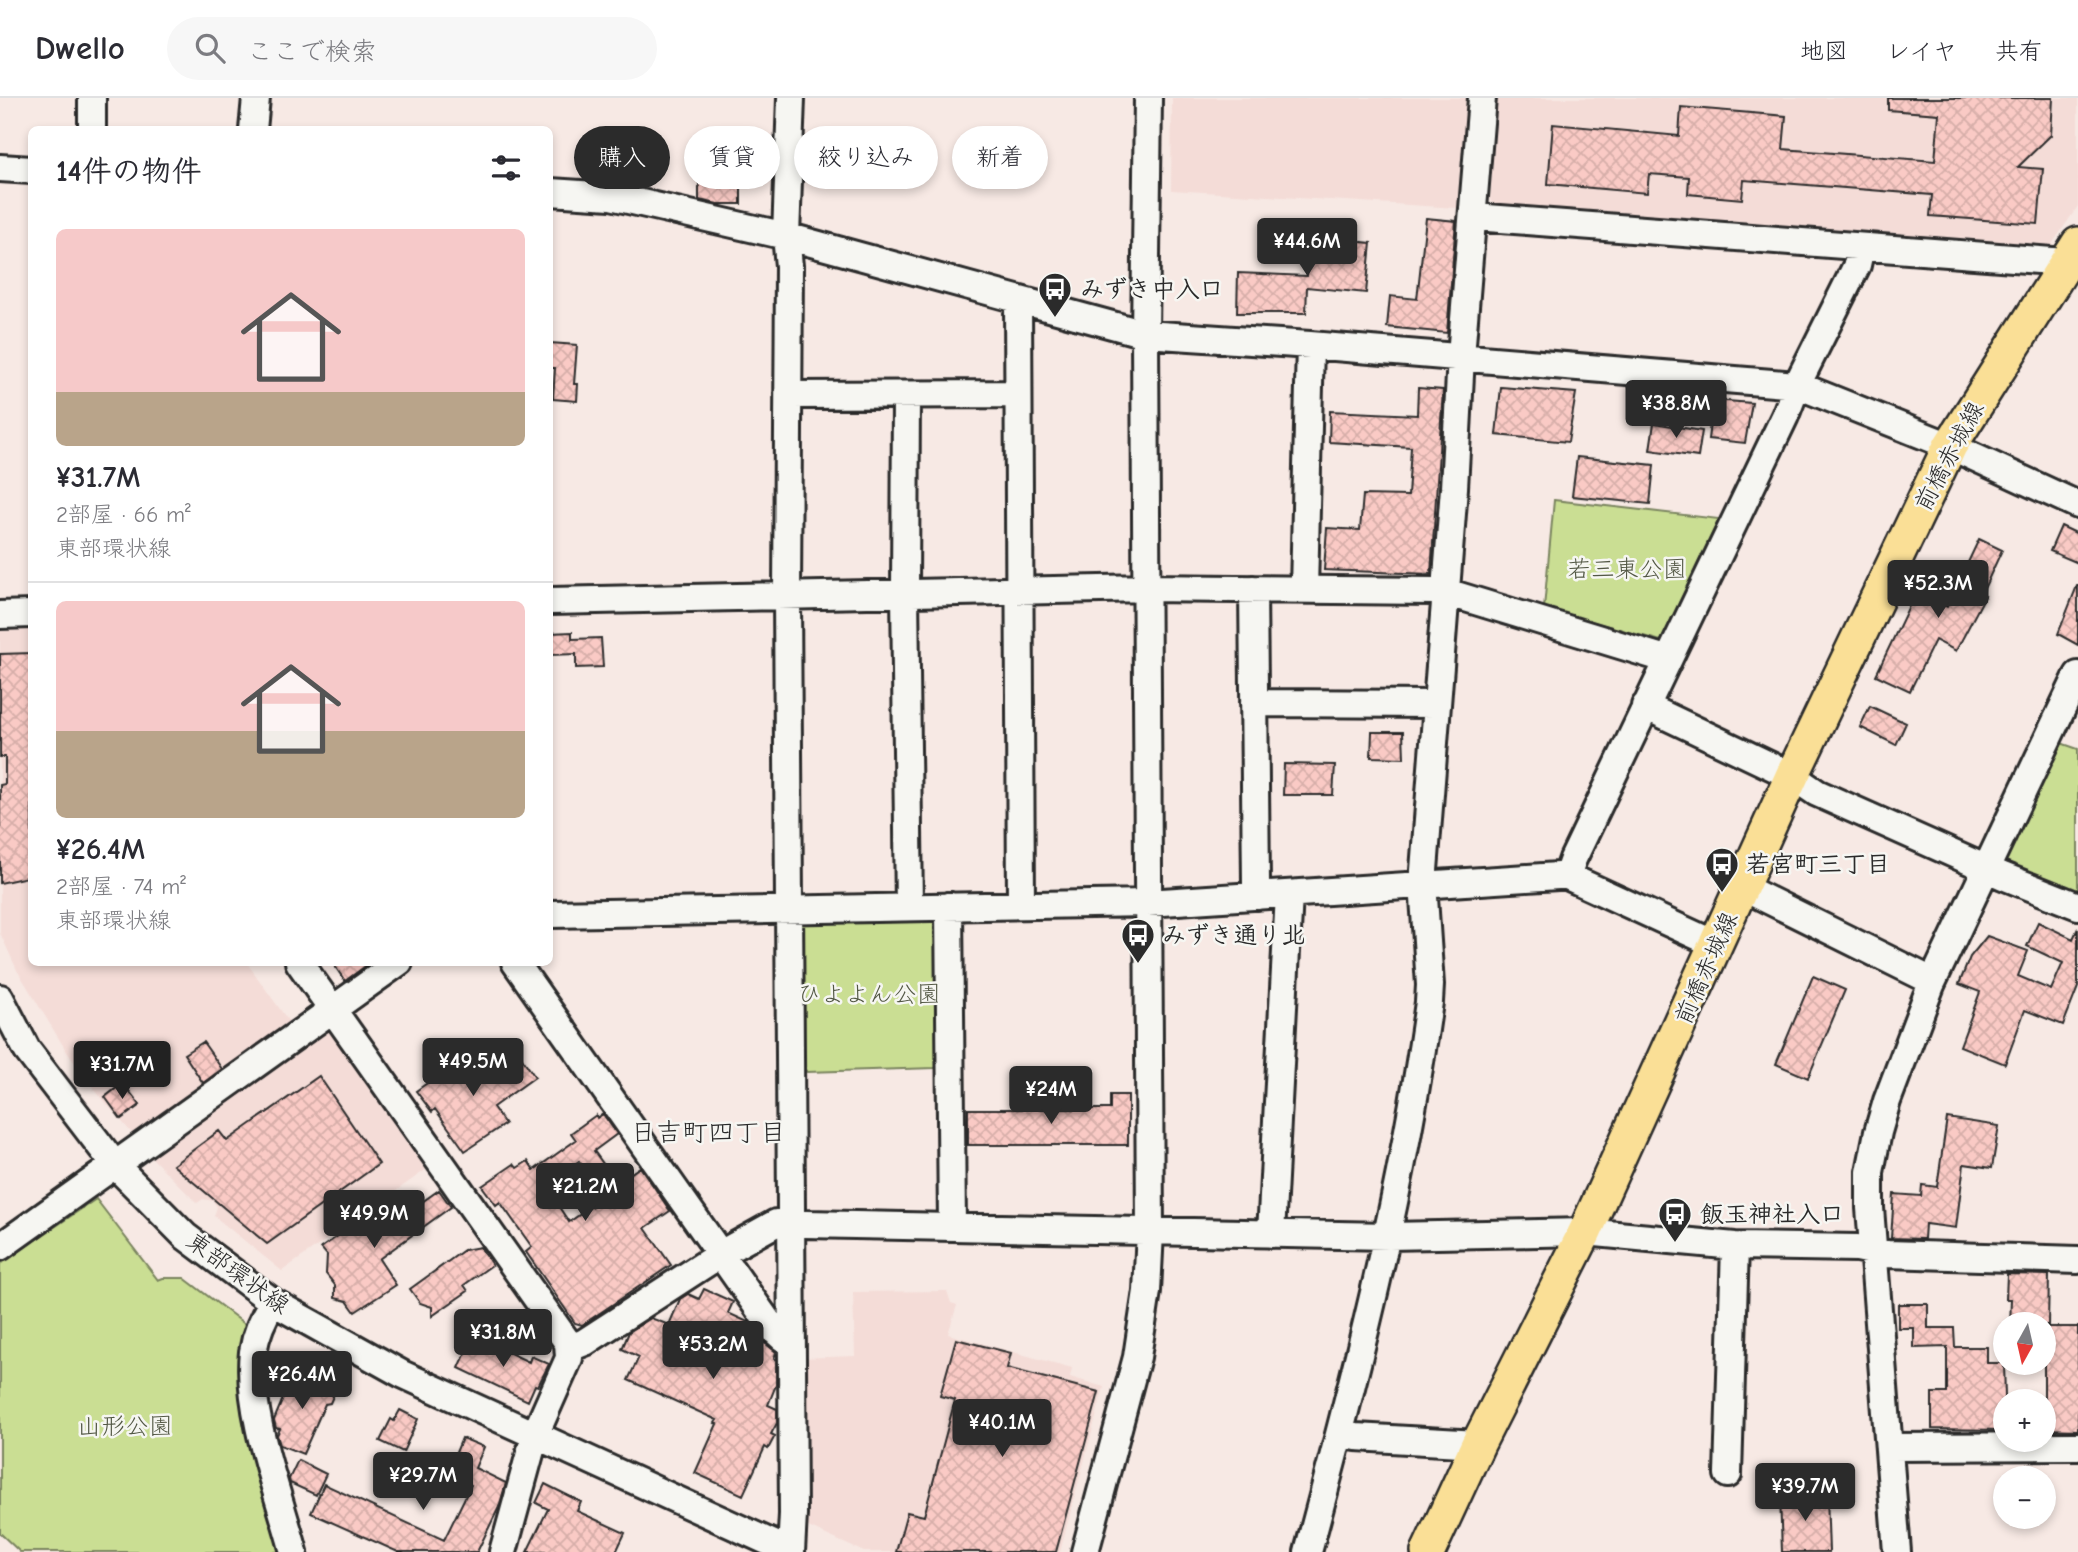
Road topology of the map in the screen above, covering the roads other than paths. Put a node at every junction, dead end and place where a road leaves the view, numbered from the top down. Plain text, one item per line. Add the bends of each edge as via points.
1 (92, 98) edge
2 (256, 98) edge
3 (791, 98) edge
4 (1148, 98) edge
5 (1482, 98) edge
6 (92, 126) edge
7 (253, 126) edge
8 (0, 168) edge
9 (28, 170) edge
10 (553, 192) edge
11 (1474, 217) junction
12 (786, 236) junction
13 (1861, 247) junction
14 (2072, 253) edge
15 (1018, 300) junction
16 (1145, 334) junction
17 (1310, 345) junction
18 (1461, 356) junction
19 (1797, 385) junction
20 (1017, 394) junction
21 (789, 395) junction
22 (906, 395) junction
23 (1950, 446) junction
24 (2078, 505) edge
25 (1146, 588) junction
26 (1252, 589) junction
27 (1018, 590) junction
28 (1304, 590) junction
29 (1446, 592) junction
30 (905, 593) junction
31 (787, 596) junction
32 (553, 601) edge
33 (28, 614) edge
34 (0, 615) edge
35 (1667, 662) junction
36 (2078, 675) edge
37 (1254, 703) junction
38 (1437, 704) junction
39 (1645, 706) junction
40 (1792, 776) junction
41 (1986, 868) junction
42 (1567, 877) junction
43 (1423, 883) junction
44 (1742, 887) junction
45 (1289, 894) junction
46 (1258, 896) junction
47 (1147, 903) junction
48 (1021, 905) junction
49 (949, 906) junction
50 (2078, 906) edge
51 (909, 907) junction
52 (790, 909) junction
53 (553, 914) edge
54 (1717, 945) junction
55 (302, 966) edge
56 (393, 966) edge
57 (518, 966) edge
58 (1931, 985) junction
59 (0, 998) edge
60 (332, 1009) junction
61 (114, 1165) junction
62 (791, 1222) junction
63 (952, 1226) junction
64 (1150, 1232) junction
65 (1585, 1232) junction
66 (1271, 1234) junction
67 (1389, 1236) junction
68 (1735, 1246) junction
69 (0, 1247) edge
70 (1873, 1251) junction
71 (722, 1253) junction
72 (2078, 1260) edge
73 (273, 1302) junction
74 (791, 1339) junction
75 (570, 1348) junction
76 (1340, 1433) junction
77 (535, 1435) junction
78 (1478, 1444) junction
79 (2078, 1446) edge
80 (1889, 1447) junction
81 (1728, 1474) dead end
82 (294, 1552) edge
83 (503, 1552) edge
84 (791, 1552) edge
85 (1085, 1552) edge
86 (1308, 1552) edge
87 (1428, 1552) edge
88 (1897, 1552) edge

1 - 6 street
2 - 7 street
3 - 12 street
4 - 16 street
5 - 11 street
8 - 9 street
10 - 12 street via 611,196
11 - 13 street
11 - 18 street
12 - 15 street
12 - 21 street
13 - 14 street
13 - 19 street via 1857,265
14 - 23 main road, 前橋赤城線
15 - 16 street
15 - 20 street
16 - 17 street
16 - 25 street
17 - 18 street
17 - 28 street
18 - 19 street
18 - 29 street
19 - 23 street
19 - 35 street
20 - 22 street
20 - 27 street
21 - 22 street
21 - 31 street
22 - 30 street
23 - 24 street
23 - 40 main road, 前橋赤城線
25 - 26 street
25 - 27 street
25 - 47 street
26 - 28 street
26 - 37 street
27 - 30 street
27 - 48 street
28 - 29 street
29 - 35 street
29 - 38 street
30 - 31 street
30 - 51 street
31 - 32 street
31 - 52 street
33 - 34 street
35 - 39 street
36 - 41 street
37 - 38 street
37 - 46 street
38 - 43 street
39 - 40 street
39 - 42 street
40 - 41 street via 1817,793
40 - 44 main road, 前橋赤城線
41 - 50 street
41 - 58 street
42 - 43 street
42 - 54 street
43 - 45 street
43 - 67 street via 1429,1002
44 - 54 main road, 前橋赤城線
44 - 58 street via 1924,976
45 - 46 street
45 - 66 street
46 - 47 street
47 - 48 street
47 - 64 street
48 - 49 street
49 - 51 street
49 - 63 street
51 - 52 street
52 - 53 street
52 - 62 street
54 - 65 main road, 前橋赤城線
55 - 60 street
56 - 60 street
57 - 71 street
58 - 70 street via 1887,1101 1872,1155
59 - 61 street, 東部環状線 via 27,1050
60 - 61 street
60 - 75 street
61 - 69 street
61 - 73 street, 東部環状線 via 185,1236
62 - 63 street
62 - 71 street via 776,1223
62 - 74 street
63 - 64 street
64 - 66 street
64 - 85 street via 1137,1357
65 - 67 street
65 - 68 street
65 - 78 main road, 前橋赤城線
66 - 67 street
67 - 76 street
68 - 70 street
68 - 81 street
70 - 72 street
70 - 80 street
71 - 74 street via 778,1335
71 - 75 street
73 - 77 street, 東部環状線 via 402,1374
73 - 82 street via 256,1337 254,1381 260,1429
74 - 84 street
75 - 77 street
76 - 78 street
76 - 86 street
77 - 83 street
77 - 84 street, 東部環状線
78 - 87 main road, 前橋赤城線
79 - 80 street
80 - 88 street

